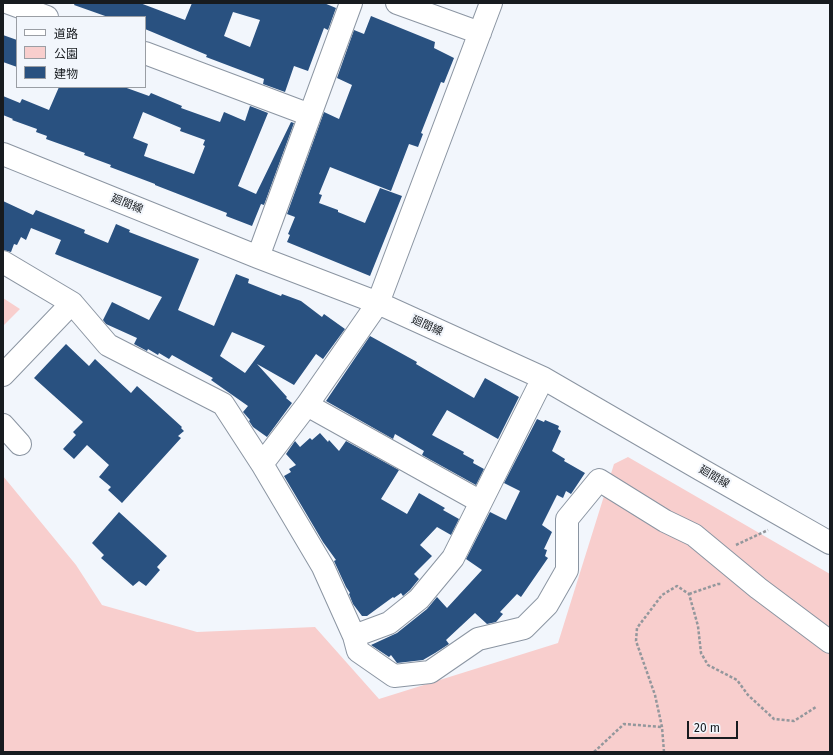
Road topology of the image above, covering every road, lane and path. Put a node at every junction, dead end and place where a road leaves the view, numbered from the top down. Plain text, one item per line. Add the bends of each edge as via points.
1 (9, 3) edge
2 (351, 3) edge
3 (397, 3) edge
4 (491, 3) edge
5 (44, 16) edge
6 (480, 33) junction
7 (146, 53) edge
8 (310, 115) junction
9 (3, 154) edge
10 (258, 257) junction
11 (3, 262) edge
12 (72, 303) junction
13 (378, 303) junction
14 (3, 375) edge
15 (544, 378) junction
16 (307, 405) junction
17 (3, 425) edge
18 (20, 444) dead end
19 (262, 464) junction
20 (481, 502) junction
21 (780, 514) junction
22 (830, 543) edge
23 (717, 554) junction
24 (725, 585) dead end
25 (689, 594) junction
26 (354, 636) junction
27 (830, 642) edge
28 (816, 706) dead end
29 (662, 727) junction
30 (594, 752) edge
31 (664, 752) edge

1 - 5 street
2 - 8 street
3 - 6 street
4 - 6 street
6 - 13 street
7 - 8 street
8 - 10 street
9 - 10 street, 廻間線
10 - 13 street, 廻間線
11 - 12 street
12 - 14 street
12 - 19 street via 108,346 223,404
13 - 15 street, 廻間線
13 - 16 street
15 - 20 street
15 - 21 street, 廻間線
16 - 19 street
16 - 20 street
17 - 18 street
19 - 26 street via 323,567
20 - 26 street via 454,558 419,599 389,623
21 - 22 street, 廻間線
21 - 23 path via 770,529
23 - 26 street via 694,535 665,521 599,480 567,519 567,570 547,605 524,628 478,639 430,672 394,676 358,651
23 - 27 street
24 - 25 path via 718,584
25 - 28 path via 698,626 701,653 708,665 737,680 748,695 774,719 794,721
25 - 29 path via 677,586 662,596 637,628 636,641 655,694
29 - 30 path via 624,724
29 - 31 path

